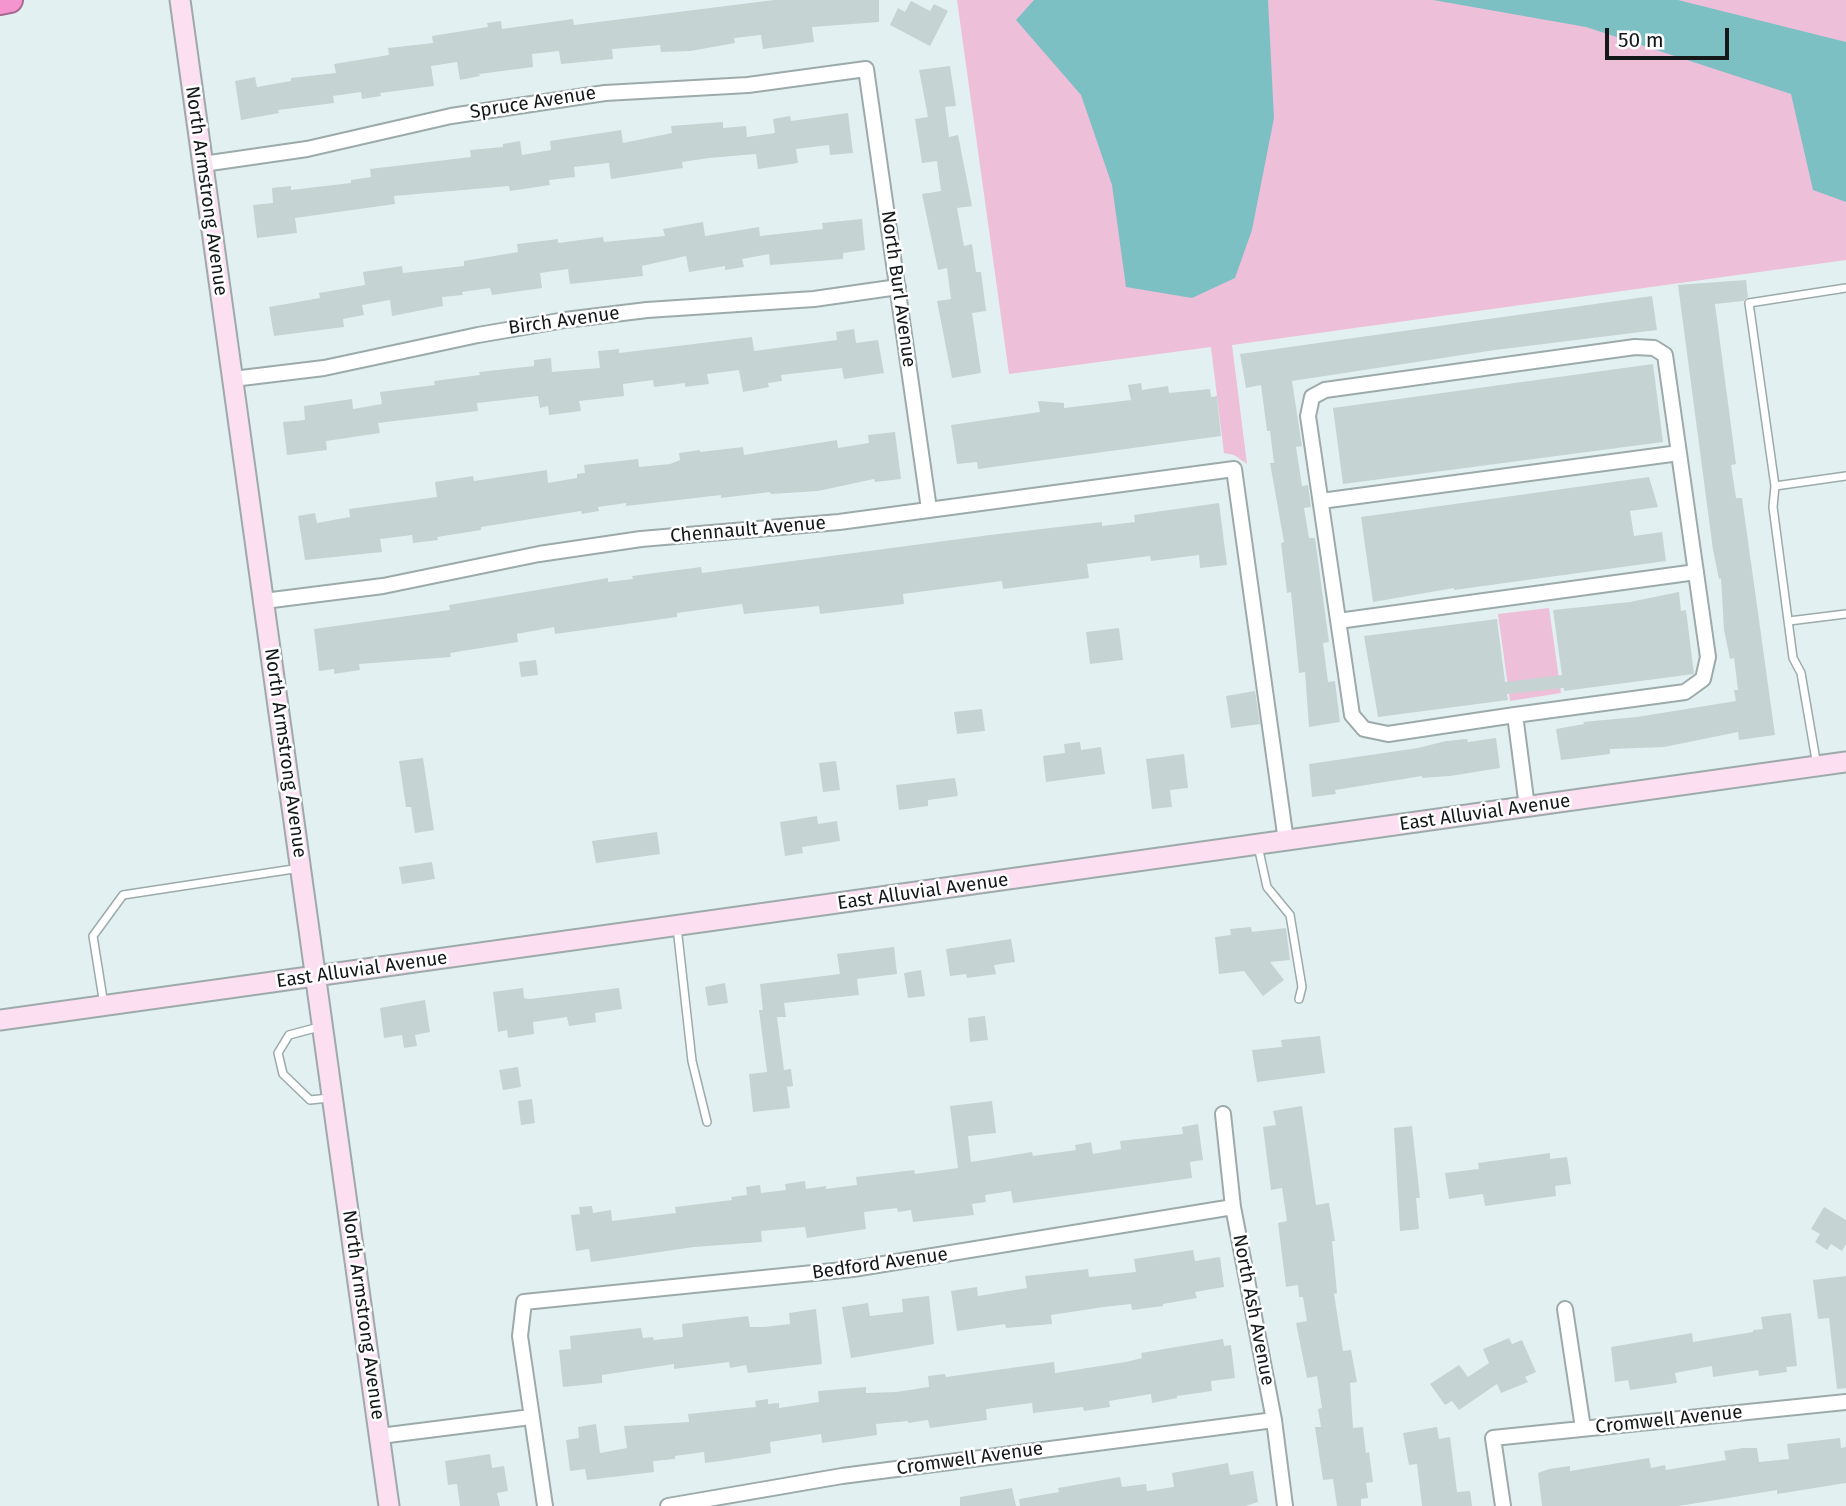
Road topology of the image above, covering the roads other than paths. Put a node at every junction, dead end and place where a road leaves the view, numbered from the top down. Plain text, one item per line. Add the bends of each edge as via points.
1 (10, 0) edge
2 (180, 0) edge
3 (0, 2) edge
4 (866, 69) joint
5 (203, 163) junction
6 (898, 287) junction
7 (1846, 288) edge
8 (233, 379) junction
9 (1679, 453) junction
10 (1846, 476) edge
11 (1775, 486) junction
12 (1321, 502) junction
13 (929, 509) junction
14 (1696, 572) junction
15 (264, 601) junction
16 (1846, 614) edge
17 (1338, 621) junction
18 (1788, 621) junction
19 (1516, 715) junction
20 (1846, 762) edge
21 (1817, 766) junction
22 (1527, 807) junction
23 (1286, 841) junction
24 (1258, 845) junction
25 (301, 868) junction
26 (677, 926) junction
27 (316, 976) junction
28 (1299, 999) dead end
29 (104, 1005) junction
30 (0, 1020) edge
31 (323, 1026) junction
32 (333, 1097) junction
33 (1223, 1114) dead end
34 (707, 1122) dead end
35 (1233, 1208) junction
36 (1565, 1309) dead end
37 (1846, 1402) edge
38 (531, 1417) junction
39 (1274, 1420) junction
40 (1583, 1428) junction
41 (380, 1436) junction
42 (389, 1506) edge
43 (545, 1506) edge
44 (668, 1506) edge
45 (1285, 1506) edge
46 (1503, 1506) edge

1 - 3 highway
2 - 5 street, North Armstrong Avenue
4 - 5 street, Spruce Avenue via 748,85 605,93 451,116 307,149
4 - 6 street, North Burl Avenue
5 - 8 street, North Armstrong Avenue
6 - 8 street, Birch Avenue via 814,299 565,320 324,368
6 - 13 street, North Burl Avenue
7 - 11 lane via 1749,303
8 - 15 street, North Armstrong Avenue
9 - 12 street
9 - 12 street via 1665,355 1654,348 1635,347 1325,390 1312,397 1308,416
9 - 14 street
10 - 11 lane
11 - 18 lane via 1773,507
12 - 17 street
13 - 15 street, Chennault Avenue via 806,526 641,539 383,586
13 - 23 street, Chennault Avenue via 1234,469
14 - 17 street
14 - 19 street via 1708,657 1703,679 1685,692
15 - 25 street, North Armstrong Avenue
16 - 18 lane
17 - 19 street via 1352,715 1364,729 1388,734
18 - 21 lane
19 - 22 street
20 - 21 street, East Alluvial Avenue
21 - 22 street, East Alluvial Avenue
22 - 23 street, East Alluvial Avenue
23 - 24 street, East Alluvial Avenue
24 - 26 street, East Alluvial Avenue
24 - 28 lane via 1268,887 1290,915 1302,987
25 - 27 street, North Armstrong Avenue
25 - 29 lane via 123,895 93,936
26 - 27 street, East Alluvial Avenue
26 - 34 lane via 692,1061
27 - 29 street, East Alluvial Avenue
27 - 31 street, North Armstrong Avenue
29 - 30 street, East Alluvial Avenue
31 - 32 street, North Armstrong Avenue
31 - 32 lane via 289,1035 278,1053 283,1074 310,1100
32 - 41 street, North Armstrong Avenue
33 - 35 street, North Ash Avenue
35 - 38 street, Bedford Avenue via 901,1262 524,1303 520,1336
35 - 39 street, North Ash Avenue
36 - 40 street
37 - 40 street, Cromwell Avenue
38 - 41 street
38 - 43 street
39 - 44 street, Cromwell Avenue via 855,1474
39 - 45 street, North Ash Avenue
40 - 46 street, Cromwell Avenue via 1493,1438
41 - 42 street, North Armstrong Avenue

